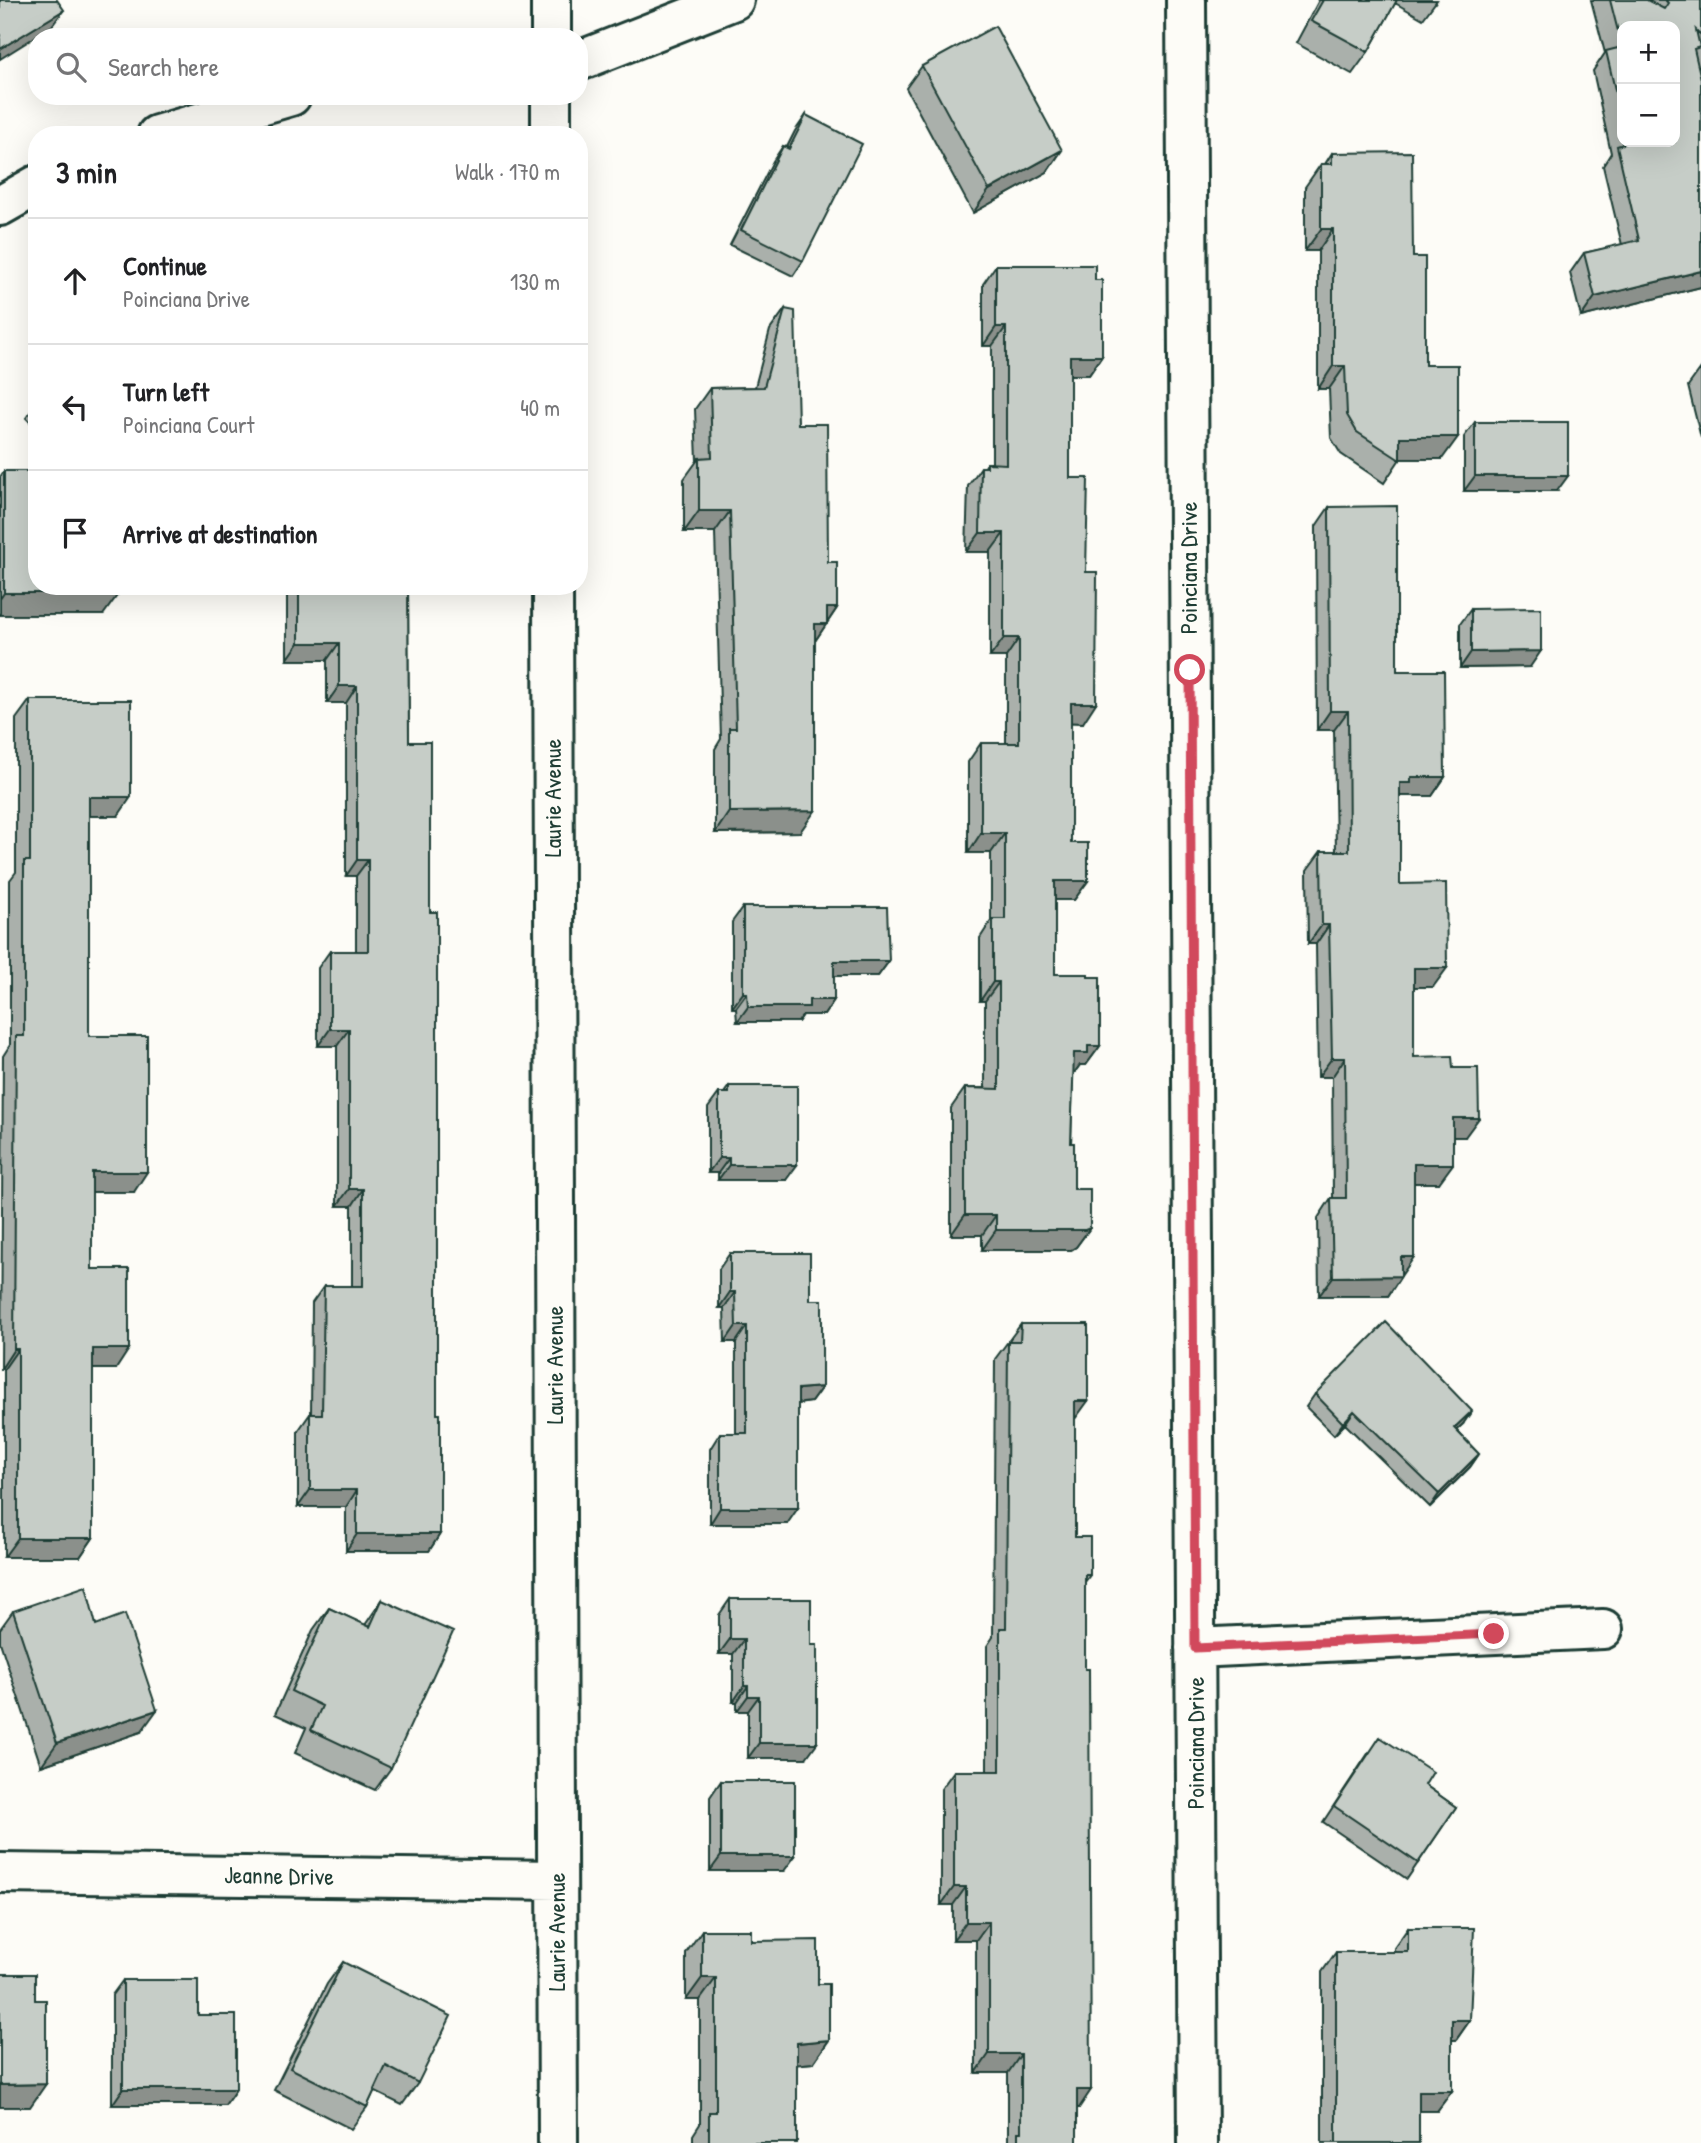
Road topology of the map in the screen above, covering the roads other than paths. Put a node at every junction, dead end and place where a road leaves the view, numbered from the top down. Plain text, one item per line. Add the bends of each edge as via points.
1 (551, 0) edge
2 (734, 0) edge
3 (1186, 0) edge
4 (551, 28) edge
5 (588, 57) edge
6 (260, 105) edge
7 (551, 105) edge
8 (188, 126) edge
9 (551, 126) edge
10 (28, 190) edge
11 (0, 206) edge
12 (553, 595) edge
13 (1603, 1629) dead end
14 (1195, 1648) junction
15 (0, 1873) edge
16 (557, 1880) junction
17 (558, 2143) edge
18 (1198, 2143) edge

1 - 4 street
2 - 5 street
3 - 14 street, Poinciana Drive
6 - 8 street
7 - 9 street
10 - 11 street
12 - 16 street, Laurie Avenue
13 - 14 street
14 - 18 street, Poinciana Drive
15 - 16 street, Jeanne Drive
16 - 17 street, Laurie Avenue

